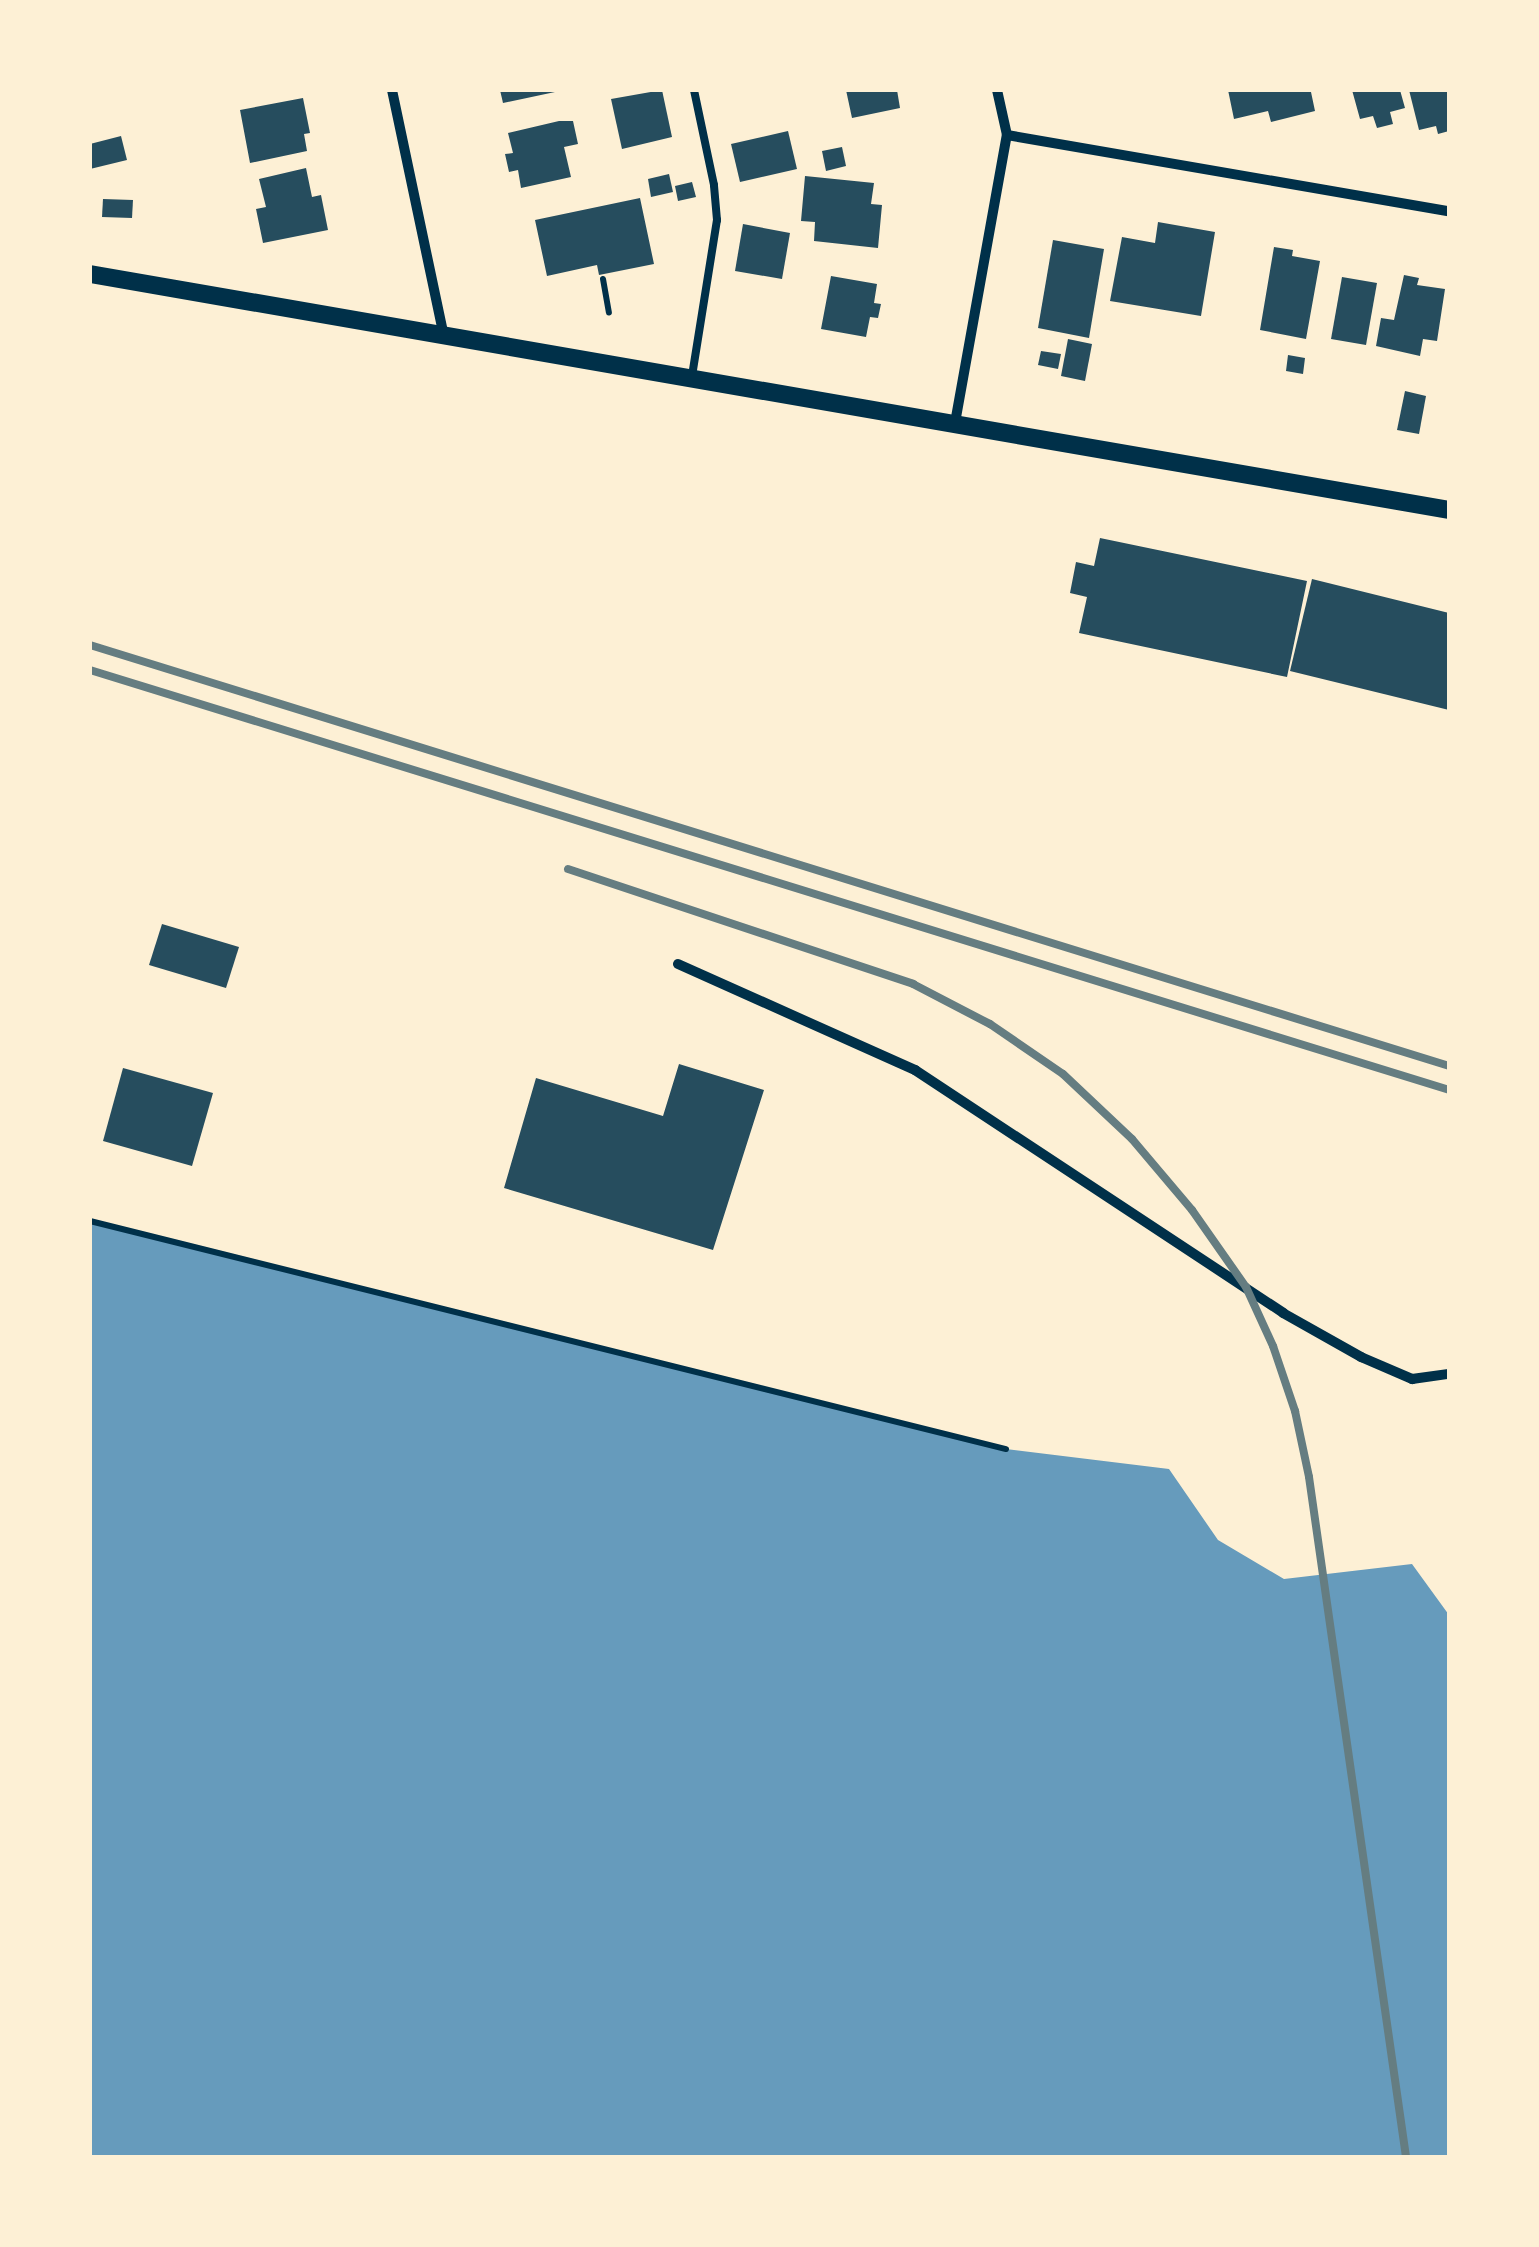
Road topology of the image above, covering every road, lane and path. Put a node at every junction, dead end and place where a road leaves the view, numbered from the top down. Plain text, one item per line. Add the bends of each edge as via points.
1 (392, 90) edge
2 (694, 90) edge
3 (998, 90) edge
4 (1007, 135) junction
5 (1449, 211) edge
6 (90, 274) edge
7 (603, 280) dead end
8 (609, 312) dead end
9 (444, 338) junction
10 (692, 379) junction
11 (955, 423) junction
12 (1449, 510) edge
13 (678, 964) dead end
14 (90, 1221) edge
15 (1449, 1374) edge
16 (1006, 1449) dead end

1 - 9 street
2 - 10 lane via 716,220
3 - 4 street
4 - 5 street
4 - 11 street
6 - 9 street
7 - 8 path
9 - 10 street
10 - 11 street
11 - 12 street
13 - 15 street via 915,1070 1361,1358 1412,1379
14 - 16 path

